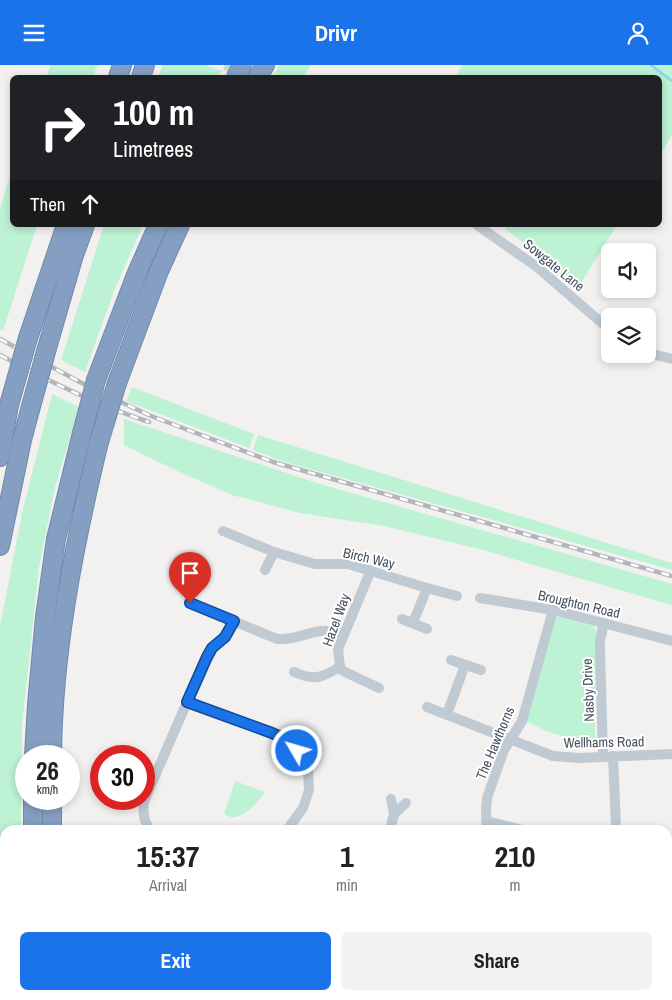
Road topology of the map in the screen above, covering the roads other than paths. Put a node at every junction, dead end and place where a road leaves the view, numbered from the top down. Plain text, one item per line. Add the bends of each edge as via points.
1 (65, 227) edge
2 (84, 227) edge
3 (157, 227) edge
4 (179, 227) edge
5 (480, 227) edge
6 (601, 322) edge
7 (656, 355) edge
8 (672, 359) edge
9 (9, 405) junction
10 (0, 430) edge
11 (0, 457) edge
12 (223, 531) dead end
13 (0, 546) edge
14 (274, 552) junction
15 (265, 570) dead end
16 (371, 570) junction
17 (427, 588) junction
18 (457, 596) dead end
19 (480, 598) dead end
20 (190, 603) dead end
21 (553, 610) junction
22 (402, 619) dead end
23 (234, 621) junction
24 (413, 623) junction
25 (604, 623) junction
26 (427, 629) dead end
27 (343, 634) junction
28 (672, 641) edge
29 (451, 661) dead end
30 (465, 665) junction
31 (340, 667) junction
32 (481, 670) dead end
33 (294, 672) dead end
34 (379, 687) dead end
35 (187, 702) junction
36 (427, 707) dead end
37 (447, 714) junction
38 (510, 739) junction
39 (35, 745) edge
40 (53, 745) edge
41 (672, 755) edge
42 (608, 756) junction
43 (391, 799) dead end
44 (406, 803) dead end
45 (33, 810) edge
46 (52, 810) edge
47 (394, 814) junction
48 (33, 825) edge
49 (52, 825) edge
50 (147, 825) edge
51 (291, 825) edge
52 (391, 825) edge
53 (486, 825) edge
54 (616, 825) edge

1 - 9 highway, bridge
2 - 13 highway, bridge via 22,439
3 - 39 highway, bridge via 96,380 56,539 45,617
4 - 40 highway, bridge via 117,383 99,443 69,586 55,697
5 - 6 street, Sowgate Lane via 537,267
7 - 8 street
9 - 10 highway
9 - 11 highway
12 - 14 street, Birch Way
14 - 15 street
14 - 16 street, Birch Way via 315,564 348,564
16 - 17 street, Birch Way
16 - 27 street, Hazel Way
17 - 18 street, Birch Way
17 - 24 street
19 - 21 street, Broughton Road
20 - 23 street
21 - 25 street, Broughton Road
21 - 38 street, The Hawthorns via 522,721
22 - 24 street
23 - 27 street via 277,639 319,630
23 - 35 street via 225,637 212,648
24 - 26 street
25 - 28 street, Broughton Road
25 - 42 street, Nasby Drive via 600,646
27 - 31 street, Hazel Way via 338,649
29 - 30 street
30 - 32 street
30 - 37 street
31 - 33 street via 321,678
31 - 34 street, Hazel Way
35 - 50 street via 145,799 143,808
35 - 51 street via 278,735 297,751 308,770 309,790 303,808
36 - 37 street, Wellhams Road
37 - 38 street, Wellhams Road
38 - 42 street, Wellhams Road via 553,756
38 - 53 street, The Hawthorns via 487,798
41 - 42 street, Wellhams Road
42 - 54 street, Nasby Drive
43 - 47 street
44 - 47 street
45 - 48 highway
46 - 49 highway
47 - 52 street

